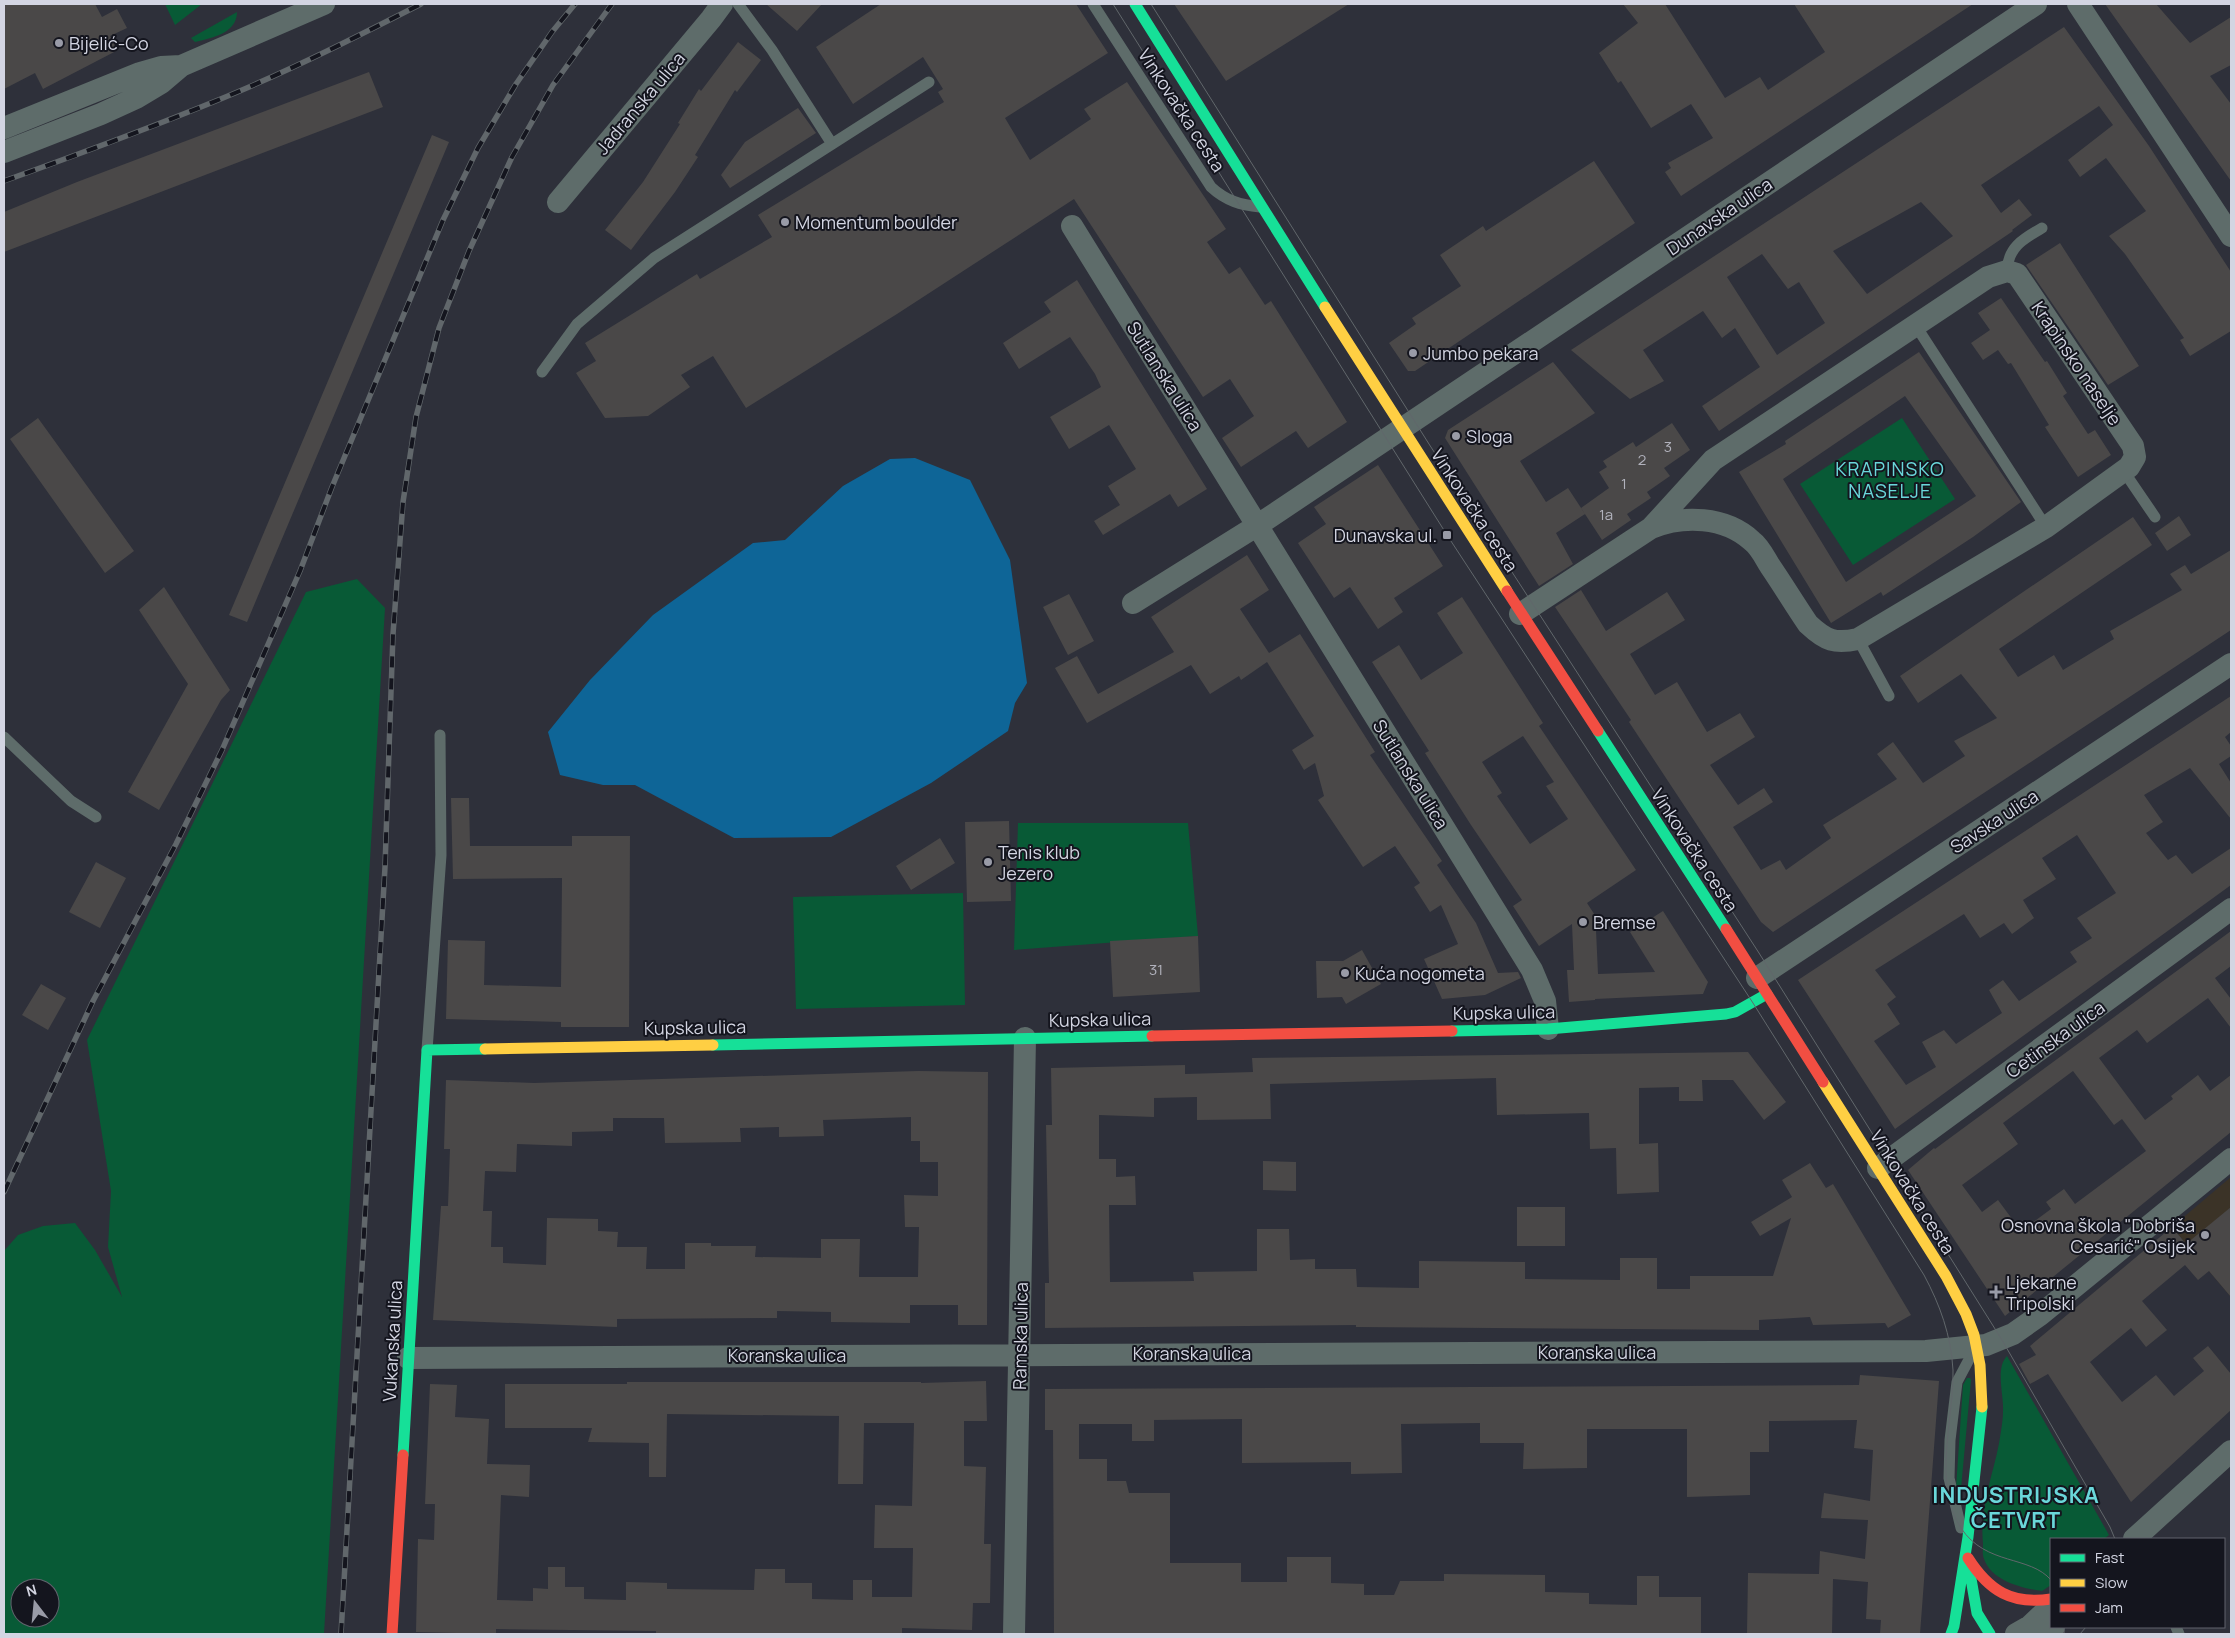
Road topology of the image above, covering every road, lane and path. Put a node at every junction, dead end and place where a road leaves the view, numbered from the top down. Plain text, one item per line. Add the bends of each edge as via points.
1 (324, 4) edge
2 (722, 4) edge
3 (738, 4) edge
4 (1093, 4) edge
5 (1135, 4) edge
6 (2036, 4) edge
7 (2078, 4) edge
8 (181, 66) junction
9 (929, 82) dead end
10 (4, 128) edge
11 (832, 144) junction
12 (4, 152) edge
13 (558, 202) dead end
14 (1262, 208) junction
15 (1072, 226) dead end
16 (2042, 228) dead end
17 (2231, 236) edge
18 (2007, 271) junction
19 (1916, 326) junction
20 (542, 372) dead end
21 (1402, 428) junction
22 (2123, 470) junction
23 (1694, 479) junction
24 (2155, 517) dead end
25 (1713, 523) junction
26 (1258, 525) junction
27 (2046, 527) junction
28 (1651, 528) junction
29 (1133, 603) dead end
30 (1520, 614) junction
31 (1858, 639) junction
32 (2231, 664) edge
33 (1889, 696) dead end
34 (440, 735) dead end
35 (4, 737) edge
36 (96, 817) dead end
37 (2231, 910) edge
38 (1762, 986) junction
39 (1548, 1029) junction
40 (1026, 1038) junction
41 (427, 1050) junction
42 (2231, 1159) edge
43 (1878, 1168) junction
44 (1976, 1347) junction
45 (1019, 1354) junction
46 (408, 1358) junction
47 (2231, 1451) edge
48 (2135, 1538) edge
49 (1967, 1554) junction
50 (2050, 1599) edge
51 (2050, 1607) edge
52 (1977, 1630) dead end
53 (392, 1634) edge
54 (1014, 1634) edge
55 (1951, 1634) edge
56 (1990, 1634) edge
57 (2016, 1634) edge

1 - 8 street
2 - 13 street, Jadranska ulica
3 - 11 lane via 772,50
4 - 14 lane, Vinkovačka cesta via 1211,187 1235,203
5 - 14 main road, Vinkovačka cesta
6 - 21 street, Dunavska ulica
7 - 17 street
8 - 10 street via 140,73
8 - 12 street via 136,98
9 - 11 lane
11 - 20 lane via 654,258 577,324
14 - 21 main road, Vinkovačka cesta
15 - 26 street, Sutlanska ulica
16 - 18 lane via 2018,242 2011,252
18 - 19 street, Krapinsko naselje via 1988,277
18 - 22 street, Krapinsko naselje via 2017,274 2133,446 2135,457
19 - 23 street, Krapinsko naselje via 1713,460
19 - 27 lane
21 - 26 street
21 - 30 main road, Vinkovačka cesta
22 - 24 lane
22 - 27 street, Krapinsko naselje
23 - 25 street via 1702,508
23 - 28 street, Krapinsko naselje
25 - 28 street, Krapinsko naselje via 1682,519
25 - 31 street, Krapinsko naselje via 1740,532 1754,542 1808,624 1819,634 1830,641
26 - 29 street
26 - 39 street, Sutlanska ulica via 1532,970 1545,1001
27 - 31 street, Krapinsko naselje
28 - 30 street, Krapinsko naselje
30 - 38 main road, Vinkovačka cesta
31 - 33 lane
32 - 38 street, Savska ulica
34 - 41 lane via 441,855
35 - 36 lane via 71,800
37 - 43 street, Cetinska ulica
38 - 39 main road, Kupska ulica via 1735,1012 1726,1014
38 - 43 main road, Vinkovačka cesta
39 - 40 main road, Kupska ulica
40 - 41 main road, Kupska ulica
40 - 45 street, Ramska ulica
41 - 46 main road, Vukanska ulica
42 - 44 street, Koranska ulica via 2040,1315 2002,1340
43 - 44 main road, Vinkovačka cesta via 1959,1300
44 - 45 street, Koranska ulica via 1926,1351
44 - 49 main road, Vinkovačka cesta via 1982,1406
44 - 49 lane via 1957,1382 1950,1440 1951,1493
45 - 46 street, Koranska ulica
45 - 54 street, Ramska ulica
46 - 53 main road, Vukanska ulica
47 - 48 street
49 - 50 main road via 1984,1580 2001,1594 2025,1600
49 - 55 main road, Vinkovačka cesta
49 - 56 main road, Vinkovačka cesta via 1976,1611
51 - 57 street
52 - 56 main road

